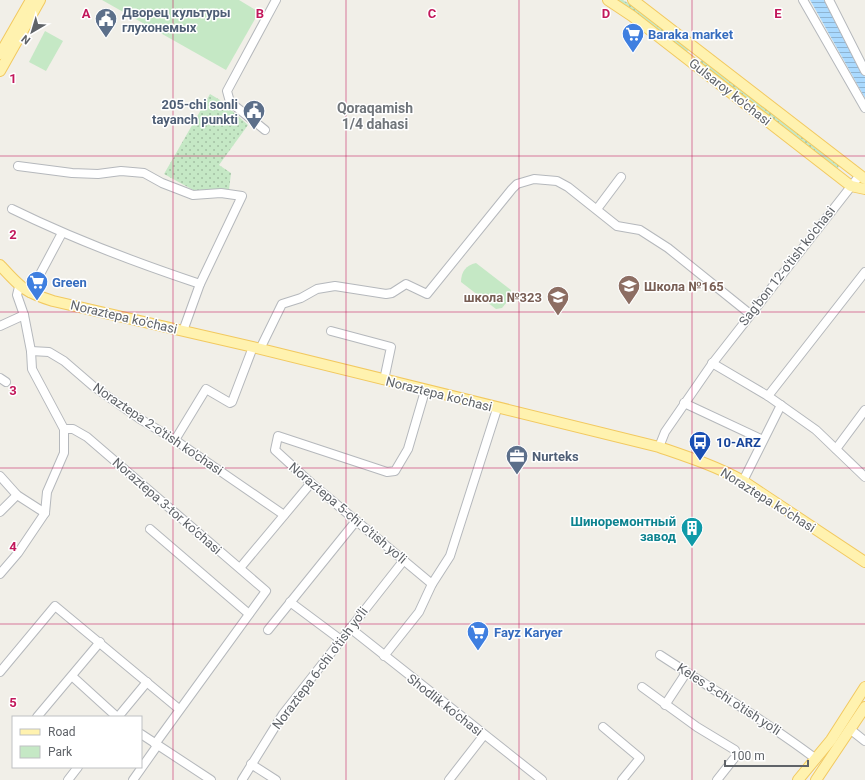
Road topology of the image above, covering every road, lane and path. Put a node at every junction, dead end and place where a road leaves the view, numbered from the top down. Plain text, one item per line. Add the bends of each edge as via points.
1 (30, 0) edge
2 (40, 0) edge
3 (276, 0) edge
4 (608, 0) edge
5 (633, 0) edge
6 (803, 0) edge
7 (829, 0) edge
8 (699, 50) junction
9 (0, 54) edge
10 (690, 61) junction
11 (0, 71) edge
12 (865, 71) edge
13 (865, 108) edge
14 (265, 130) dead end
15 (18, 166) dead end
16 (621, 177) dead end
17 (862, 177) edge
18 (851, 186) junction
19 (865, 189) edge
20 (12, 209) dead end
21 (597, 209) junction
22 (62, 234) junction
23 (0, 265) edge
24 (865, 272) edge
25 (200, 284) junction
26 (19, 286) junction
27 (30, 293) junction
28 (750, 314) junction
29 (24, 315) junction
30 (0, 326) edge
31 (183, 331) junction
32 (331, 331) dead end
33 (256, 348) junction
34 (31, 350) junction
35 (712, 363) junction
36 (384, 380) junction
37 (425, 391) junction
38 (768, 396) junction
39 (684, 403) junction
40 (781, 405) junction
41 (497, 409) junction
42 (865, 410) edge
43 (64, 429) junction
44 (175, 440) junction
45 (763, 440) junction
46 (659, 447) junction
47 (836, 449) junction
48 (0, 476) edge
49 (865, 477) edge
50 (743, 481) junction
51 (311, 483) junction
52 (17, 495) junction
53 (0, 512) edge
54 (45, 513) junction
55 (284, 515) junction
56 (356, 521) junction
57 (150, 529) dead end
58 (404, 560) junction
59 (865, 562) edge
60 (240, 568) junction
61 (0, 574) edge
62 (432, 584) junction
63 (290, 602) junction
64 (249, 614) junction
65 (350, 628) junction
66 (268, 630) dead end
67 (340, 640) junction
68 (100, 642) junction
69 (660, 654) dead end
70 (384, 656) junction
71 (0, 672) edge
72 (686, 673) junction
73 (73, 677) junction
74 (147, 682) junction
75 (642, 687) dead end
76 (865, 687) edge
77 (665, 705) junction
78 (865, 707) edge
79 (179, 709) junction
80 (38, 716) edge
81 (117, 716) edge
82 (119, 716) edge
83 (603, 727) dead end
84 (850, 730) junction
85 (142, 735) edge
86 (484, 735) junction
87 (865, 741) edge
88 (156, 745) junction
89 (816, 759) junction
90 (251, 764) junction
91 (142, 766) edge
92 (77, 768) edge
93 (141, 768) edge
94 (68, 780) edge
95 (133, 780) edge
96 (210, 780) edge
97 (242, 780) edge
98 (276, 780) edge
99 (449, 780) edge
100 (542, 780) edge
101 (622, 780) edge
102 (717, 780) edge
103 (798, 780) edge
104 (816, 780) edge

1 - 9 main road
2 - 11 main road
3 - 14 street via 227,93 230,102
4 - 10 main road, Gulsaroy ko'chasi
5 - 8 main road, Gulsaroy ko'chasi
6 - 13 street
7 - 12 street
8 - 10 main road
8 - 17 main road, Gulsaroy ko'chasi
10 - 18 main road, Gulsaroy ko'chasi
15 - 25 street via 72,173 144,173 193,195 222,193 242,196
16 - 21 street
17 - 18 street, Sag'bon 12-o'tish ko'chasi
18 - 19 main road
18 - 28 street, Sag'bon 12-o'tish ko'chasi
20 - 22 street
21 - 28 street via 617,226 640,230 668,248
21 - 33 street via 557,181 534,179 517,184 427,294 404,284 392,293 386,294 335,286 317,289 301,298 283,303
22 - 25 street
22 - 27 street
23 - 26 main road, Noraztepa ko'chasi
24 - 38 street
25 - 31 street
26 - 27 main road, Noraztepa ko'chasi
26 - 29 street via 17,295
27 - 31 main road, Noraztepa ko'chasi via 53,301
28 - 35 street, Sag'bon 12-o'tish ko'chasi
29 - 30 street
29 - 34 street
31 - 33 main road, Noraztepa ko'chasi
32 - 36 street via 390,347
33 - 36 main road, Noraztepa ko'chasi
33 - 44 street via 232,402 206,389
34 - 43 street via 32,369
34 - 44 street, Noraztepa 2-o'tish ko'chasi via 49,352 64,361 100,391
35 - 38 street
35 - 39 street, Sag'bon 12-o'tish ko'chasi
36 - 37 main road, Noraztepa ko'chasi
37 - 41 main road, Noraztepa ko'chasi
37 - 51 street, Noraztepa 5-chi o'tish yo'li via 408,449 395,471 387,472 278,436 276,452
38 - 40 street
39 - 45 street
39 - 46 street, Sag'bon 12-o'tish ko'chasi via 665,432
40 - 45 street
40 - 47 street via 816,430
41 - 46 main road, Noraztepa ko'chasi
41 - 62 street via 450,556
42 - 47 street
43 - 54 street via 64,453 47,492
43 - 60 street, Noraztepa 3-tor ko‘chasi via 73,429 86,437
44 - 55 street, Noraztepa 2-o'tish ko'chasi
45 - 50 street
46 - 50 main road, Noraztepa ko'chasi
47 - 49 street
48 - 52 street
50 - 59 main road, Noraztepa ko'chasi
51 - 55 street
51 - 56 street, Noraztepa 5-chi o'tish yo'li
52 - 53 street
52 - 54 street
54 - 61 street via 18,553
55 - 60 street
56 - 58 street, Noraztepa 5-chi o'tish yo'li
56 - 63 street
57 - 64 street
58 - 62 street, Noraztepa 5-chi o'tish yo'li
58 - 65 street, Noraztepa 6-chi o'tish yo'li
60 - 64 street, Noraztepa 3-tor ko‘chasi via 266,591
62 - 70 street via 419,612
63 - 66 street
63 - 67 street
64 - 79 street
65 - 67 street, Noraztepa 6-chi o'tish yo'li
65 - 70 street, Shodlik ko'chasi
67 - 90 street, Noraztepa 6-chi o'tish yo'li via 283,714
68 - 71 street via 55,606
68 - 73 street
68 - 74 street
69 - 72 street, Keles 3-chi o'tish yo'li
70 - 86 street, Shodlik ko'chasi
72 - 77 street
72 - 89 street, Keles 3-chi o'tish yo'li via 775,728
73 - 80 street
73 - 81 street
74 - 79 street
74 - 82 street
75 - 77 street
76 - 89 main road via 841,726
77 - 102 street via 735,750 736,756
78 - 84 main road
79 - 88 street
83 - 101 street via 640,758
84 - 87 street
84 - 104 main road
85 - 88 street
86 - 99 street
86 - 100 street, Shodlik ko'chasi
88 - 91 street
88 - 96 street
89 - 103 main road
90 - 97 street, Noraztepa 6-chi o'tish yo'li
90 - 98 street
92 - 94 street
93 - 95 street

